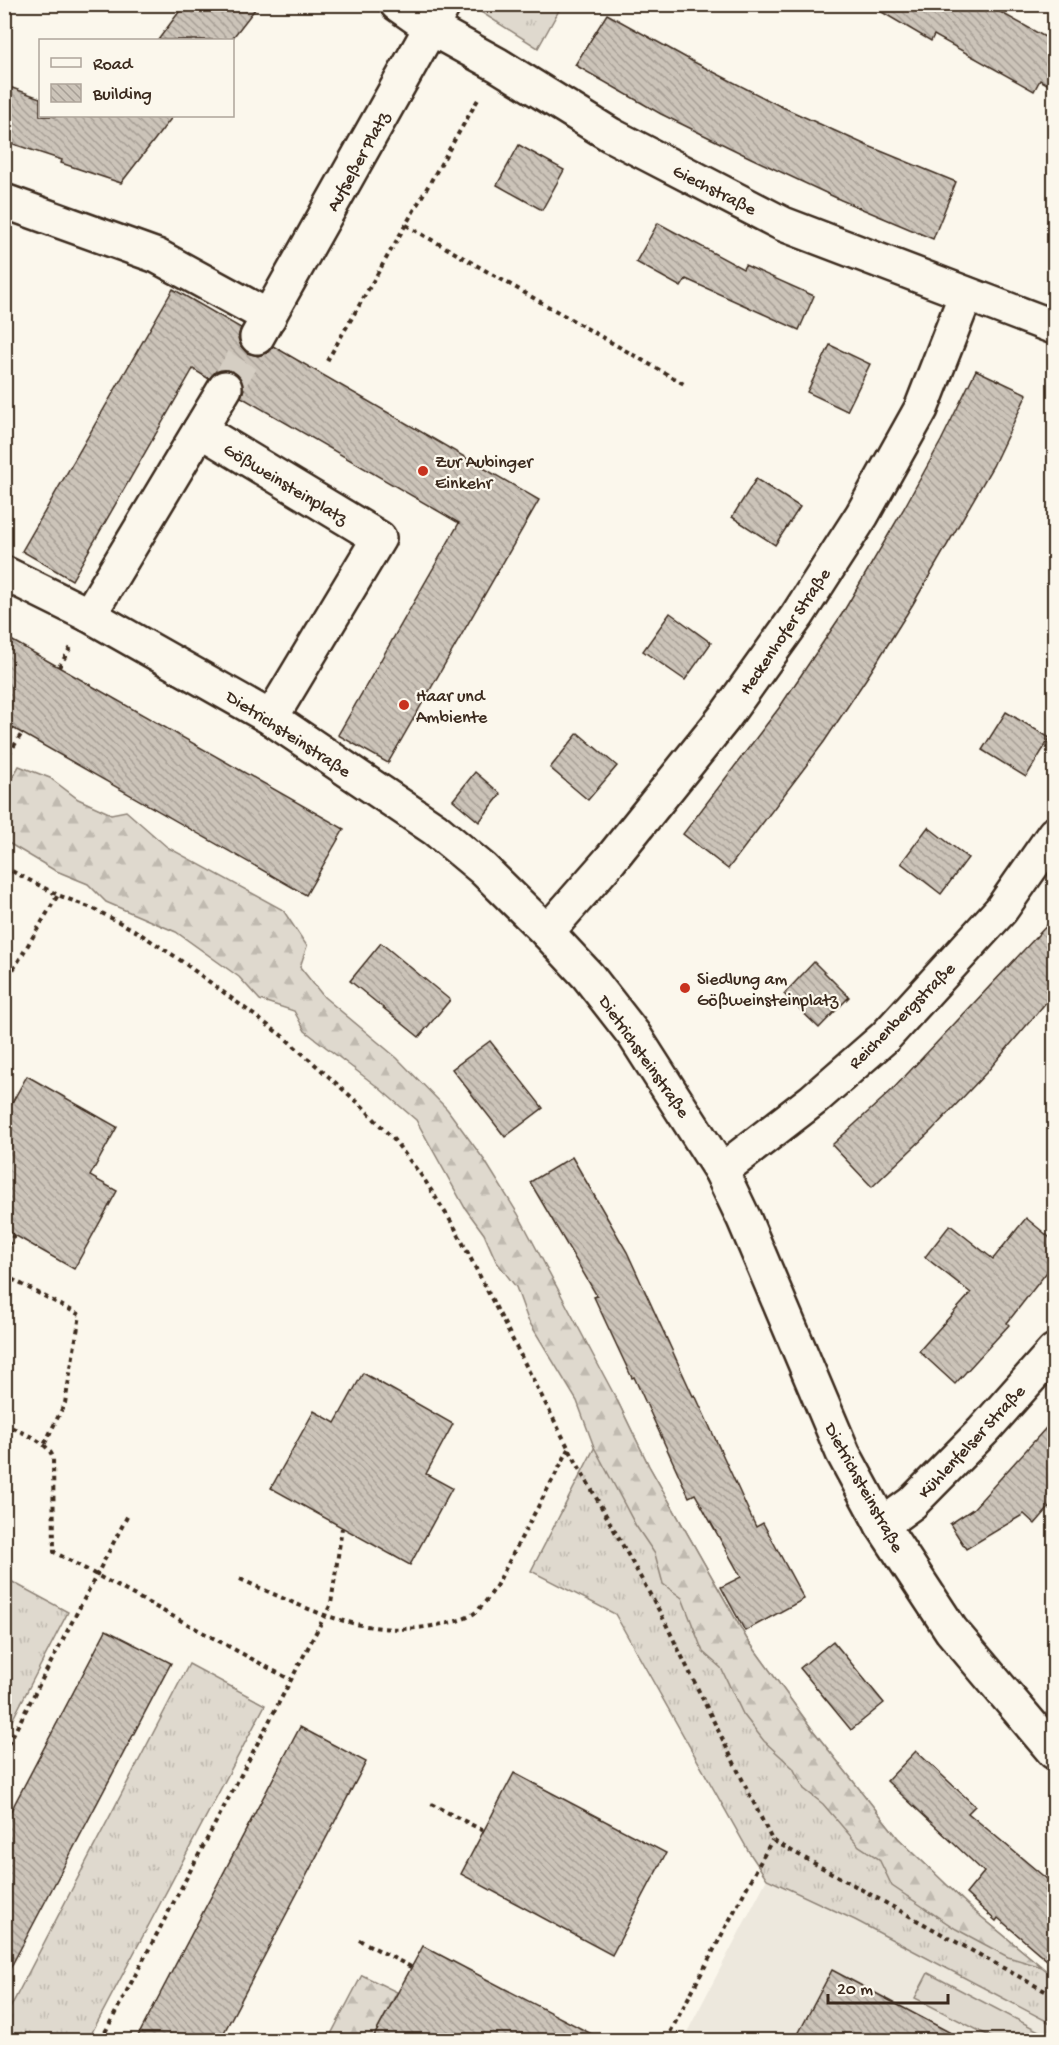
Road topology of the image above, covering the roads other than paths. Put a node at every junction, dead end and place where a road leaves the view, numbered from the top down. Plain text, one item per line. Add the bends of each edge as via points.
1 (397, 4) edge
2 (438, 16) edge
3 (4, 201) edge
4 (966, 294) junction
5 (1054, 327) edge
6 (225, 388) tunnel mouth
7 (200, 430) junction
8 (4, 573) edge
9 (89, 615) junction
10 (271, 718) junction
11 (1054, 834) edge
12 (547, 932) junction
13 (721, 1171) junction
14 (1054, 1351) edge
15 (882, 1525) junction
16 (1054, 1752) edge

1 - 2 street, Giechstraße
2 - 3 street, Aufseßer Platz via 263,327 157,256
2 - 4 street, Giechstraße via 498,64 611,135 783,224
4 - 5 street, Giechstraße
4 - 12 street, Heckenhofer Straße via 921,409 862,514 797,616 724,718
6 - 7 street
7 - 9 street
7 - 10 street, Gößweinsteinplatz via 378,538
8 - 9 street, Dietrichsteinstraße
9 - 10 street, Dietrichsteinstraße
10 - 12 street, Dietrichsteinstraße via 435,830 483,869
11 - 13 street, Reichenbergstraße via 1001,910 885,1037 813,1100
12 - 13 street, Dietrichsteinstraße via 634,1035
13 - 15 street, Dietrichsteinstraße via 843,1454
14 - 15 street, Kühlenfelser Straße via 912,1503
15 - 16 street, Dietrichsteinstraße via 951,1630

